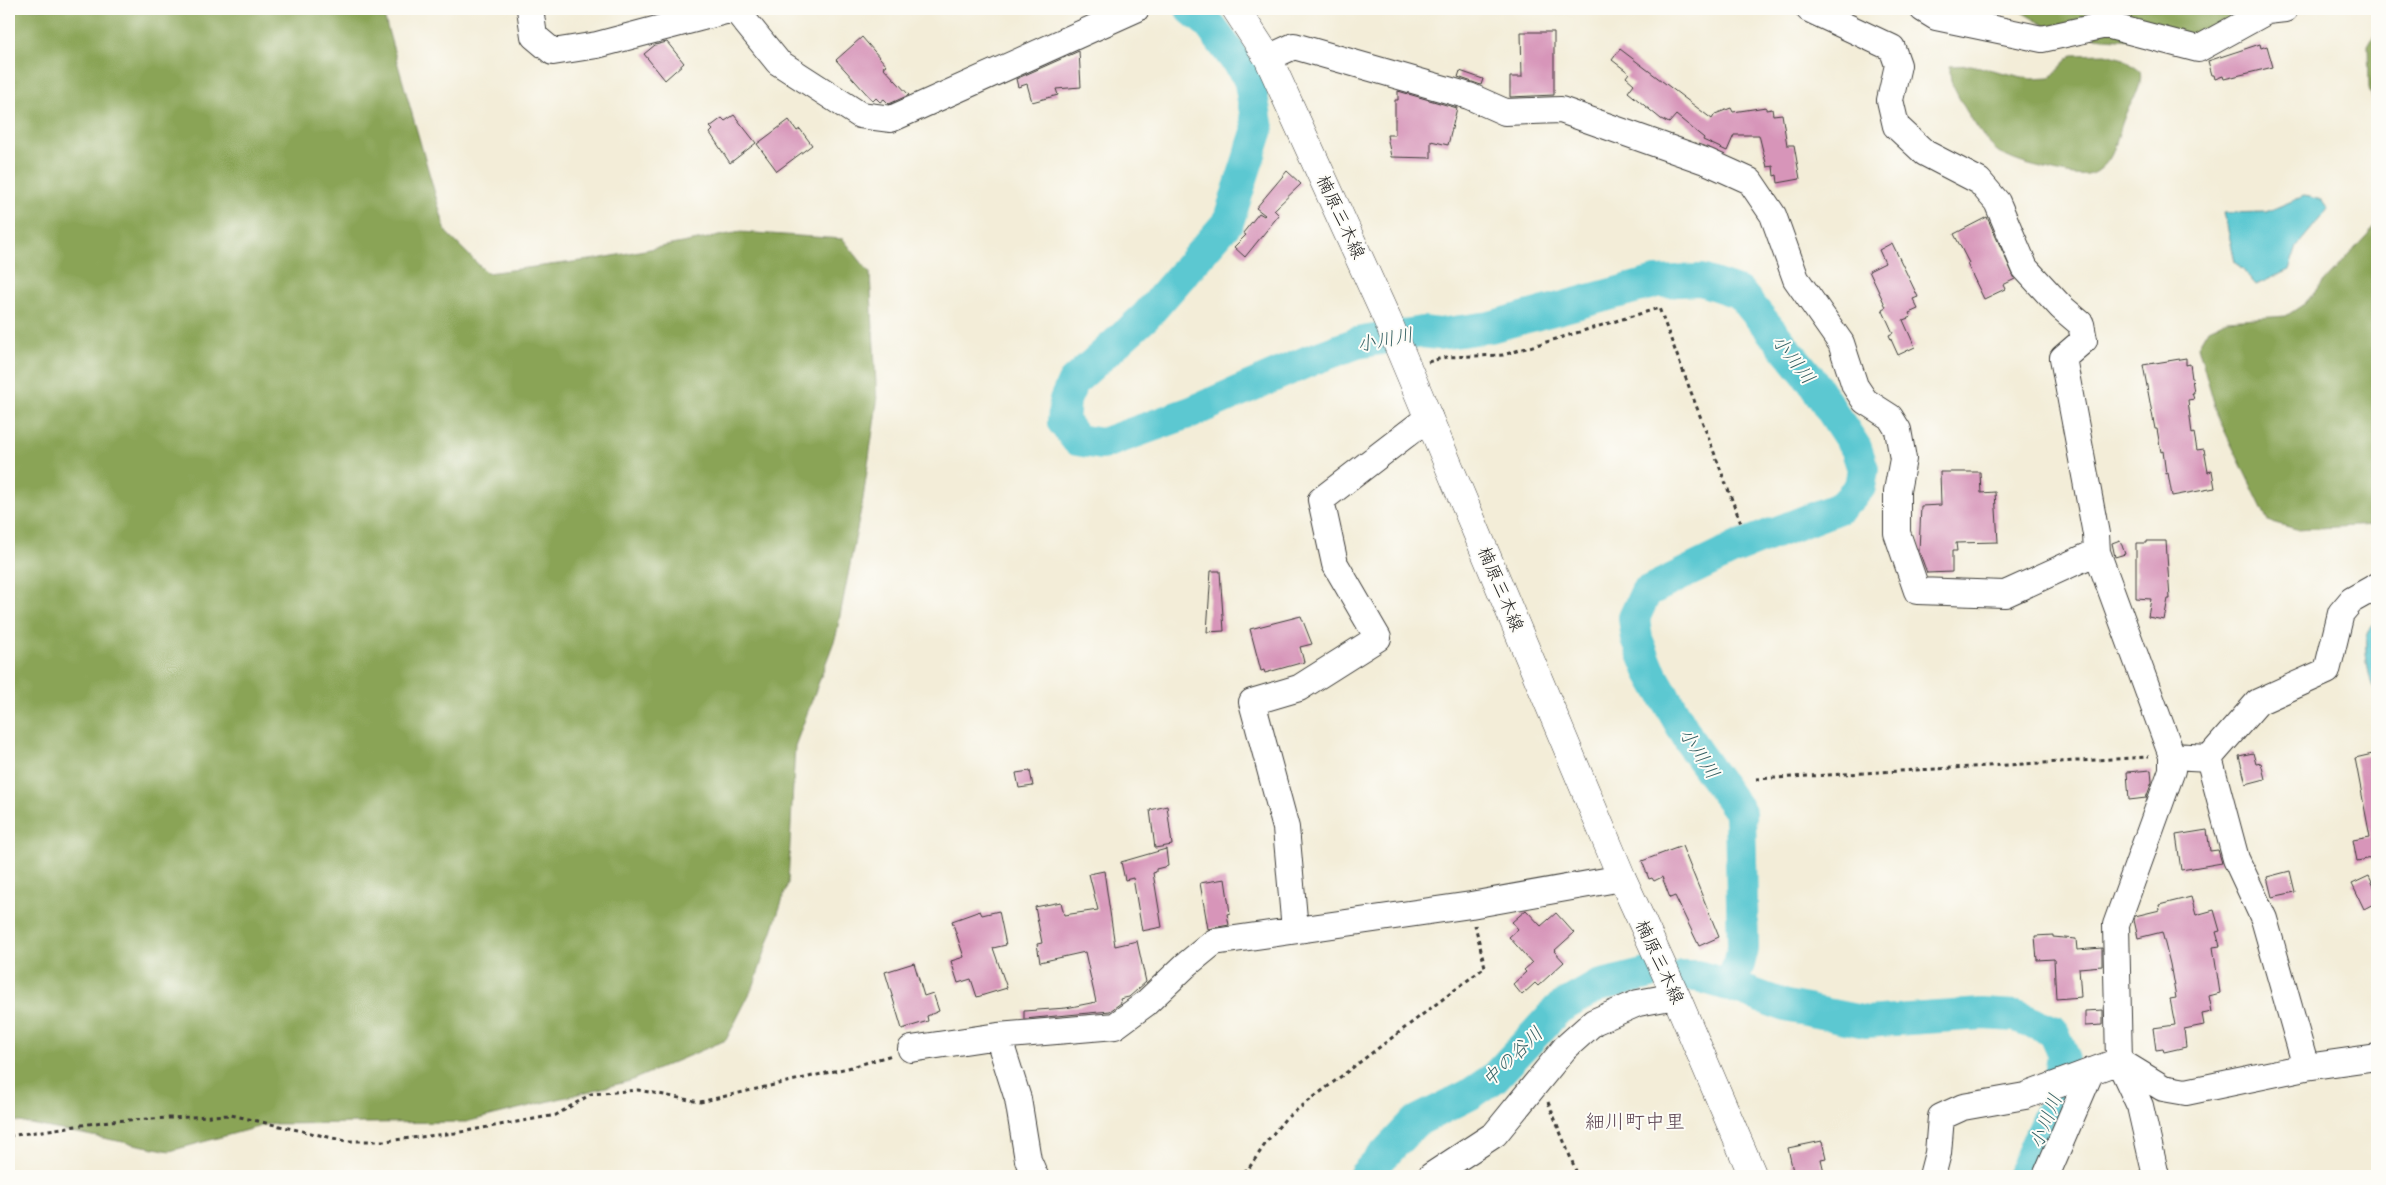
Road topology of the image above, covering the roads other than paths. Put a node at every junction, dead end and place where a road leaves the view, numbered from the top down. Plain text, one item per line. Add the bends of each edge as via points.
1 (530, 9) edge
2 (734, 9) edge
3 (1236, 9) edge
4 (1809, 9) edge
5 (1923, 9) edge
6 (2285, 9) edge
7 (1134, 10) edge
8 (1268, 58) junction
9 (1429, 417) junction
10 (2097, 552) junction
11 (2377, 586) edge
12 (2172, 756) junction
13 (2209, 758) junction
14 (1622, 878) junction
15 (1295, 930) junction
16 (1676, 996) junction
17 (998, 1036) junction
18 (911, 1048) road end
19 (2377, 1057) edge
20 (2119, 1061) junction
21 (2306, 1067) junction
22 (2091, 1071) junction
23 (1035, 1176) edge
24 (1431, 1176) edge
25 (1753, 1176) edge
26 (1932, 1176) edge
27 (2046, 1176) edge
28 (2156, 1176) edge

1 - 2 street via 534,36 552,52 596,45
2 - 7 street via 778,62 860,115 891,119
3 - 8 main road, 楠原三木線
4 - 10 street via 1892,48 1898,64 1890,100 1896,126 1925,153 1979,181 1997,202 2025,268 2061,308 2081,324 2084,340 2062,358
5 - 6 street via 1936,17 2042,39 2106,25 2198,49 2267,11
8 - 9 main road, 楠原三木線
8 - 10 street via 1294,46 1469,96 1506,112 1561,110 1708,162 1750,181 1773,215 1796,279 1841,343 1855,386 1865,401 1890,417 1898,430 1903,459 1897,490 1897,533 1918,591 2005,594
9 - 14 main road, 楠原三木線
9 - 15 street via 1321,500 1335,564 1378,638 1299,688 1252,702 1286,828
10 - 12 street
11 - 13 street via 2352,600 2341,613 2327,671 2258,702
12 - 13 street
12 - 20 street via 2172,770 2116,925
13 - 21 street via 2236,858 2264,919
14 - 15 street
14 - 16 main road, 楠原三木線
15 - 17 street via 1214,942 1145,1004 1115,1026
16 - 24 street via 1638,1002 1594,1022 1565,1048 1495,1134
16 - 25 main road, 楠原三木線
17 - 18 street
17 - 23 street via 1018,1099 1028,1160
19 - 21 street
20 - 21 street via 2163,1088 2186,1092
20 - 22 street
20 - 28 street via 2140,1106
22 - 26 street via 2025,1096 1963,1107 1941,1117 1938,1154
22 - 27 street

